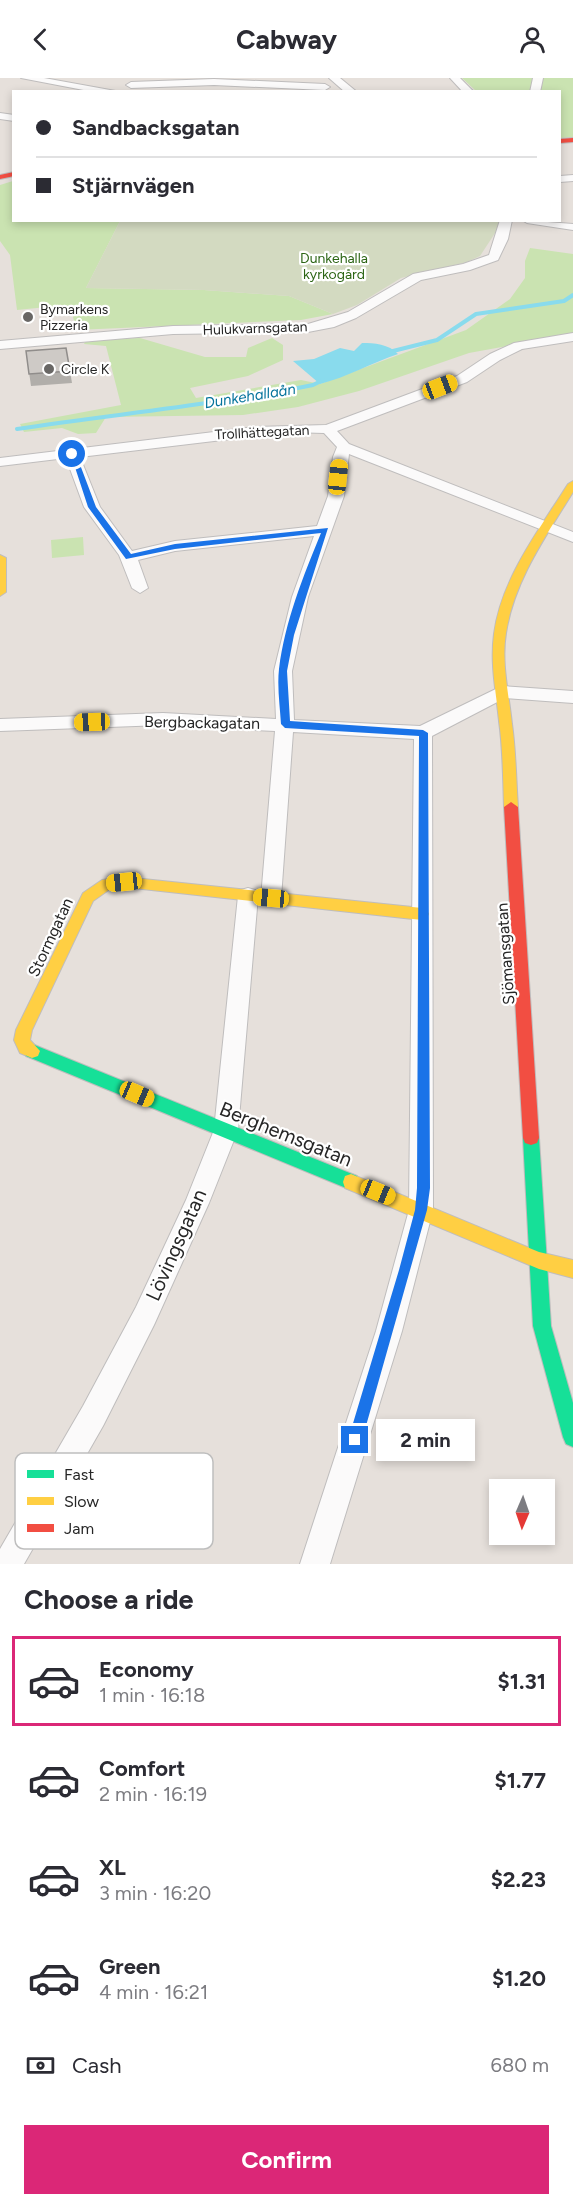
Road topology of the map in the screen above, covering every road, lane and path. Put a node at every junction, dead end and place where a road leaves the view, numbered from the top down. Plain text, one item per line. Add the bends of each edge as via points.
1 (26, 78) edge
2 (140, 78) edge
3 (455, 78) edge
4 (213, 84) edge
5 (327, 84) edge
6 (131, 85) junction
7 (103, 90) edge
8 (124, 90) edge
9 (346, 90) edge
10 (467, 90) edge
11 (506, 222) edge
12 (540, 222) edge
13 (573, 227) edge
14 (573, 338) edge
15 (0, 345) edge
16 (328, 429) junction
17 (344, 447) junction
18 (72, 454) junction
19 (0, 462) edge
20 (573, 484) edge
21 (548, 526) junction
22 (326, 530) junction
23 (573, 537) edge
24 (129, 557) junction
25 (0, 558) edge
26 (140, 588) dead end
27 (0, 592) edge
28 (502, 692) junction
29 (573, 697) edge
30 (285, 724) junction
31 (0, 725) edge
32 (423, 733) junction
33 (260, 897) junction
34 (422, 914) junction
35 (22, 1040) joint
36 (226, 1130) junction
37 (421, 1210) junction
38 (539, 1260) junction
39 (573, 1269) edge
40 (573, 1437) edge
41 (72, 1453) edge
42 (17, 1549) edge
43 (8, 1564) edge
44 (315, 1564) edge

1 - 7 street
2 - 6 street
3 - 10 street
4 - 5 street
4 - 6 street
5 - 9 street
6 - 8 street
11 - 15 street, Hulukvarnsgatan via 494,256 466,267 417,277 329,324 308,328 172,330
12 - 13 street
14 - 16 street via 513,348 468,376
16 - 17 street, Trollhättegatan
16 - 18 street, Trollhättegatan via 255,431
17 - 21 street, Trollhättegatan
17 - 22 street, Lövingsgatan
18 - 19 street, Trollhättegatan
18 - 24 street via 92,507
20 - 21 street, Sjömansgatan
21 - 23 street, Trollhättegatan
21 - 28 street, Sjömansgatan via 503,615 498,658
22 - 24 street via 175,546
22 - 30 street, Lövingsgatan via 290,635 283,671
24 - 26 street
25 - 27 street
28 - 29 street
28 - 32 street
28 - 38 street, Sjömansgatan
30 - 31 street, Bergbackagatan via 163,719
30 - 32 street, Bergbackagatan
30 - 33 street, Lövingsgatan
32 - 34 street
33 - 34 street, Stormgatan
33 - 35 street, Stormgatan via 124,882 97,888 88,897
33 - 36 street, Lövingsgatan
34 - 37 street
35 - 36 street, Berghemsgatan via 26,1048
36 - 37 street, Berghemsgatan
36 - 41 street, Lövingsgatan via 145,1316
37 - 38 street, Berghemsgatan
37 - 44 street via 389,1331
38 - 39 street, Berghemsgatan
38 - 40 street, Sjömansgatan via 542,1326
42 - 43 street, Lövingsgatan

